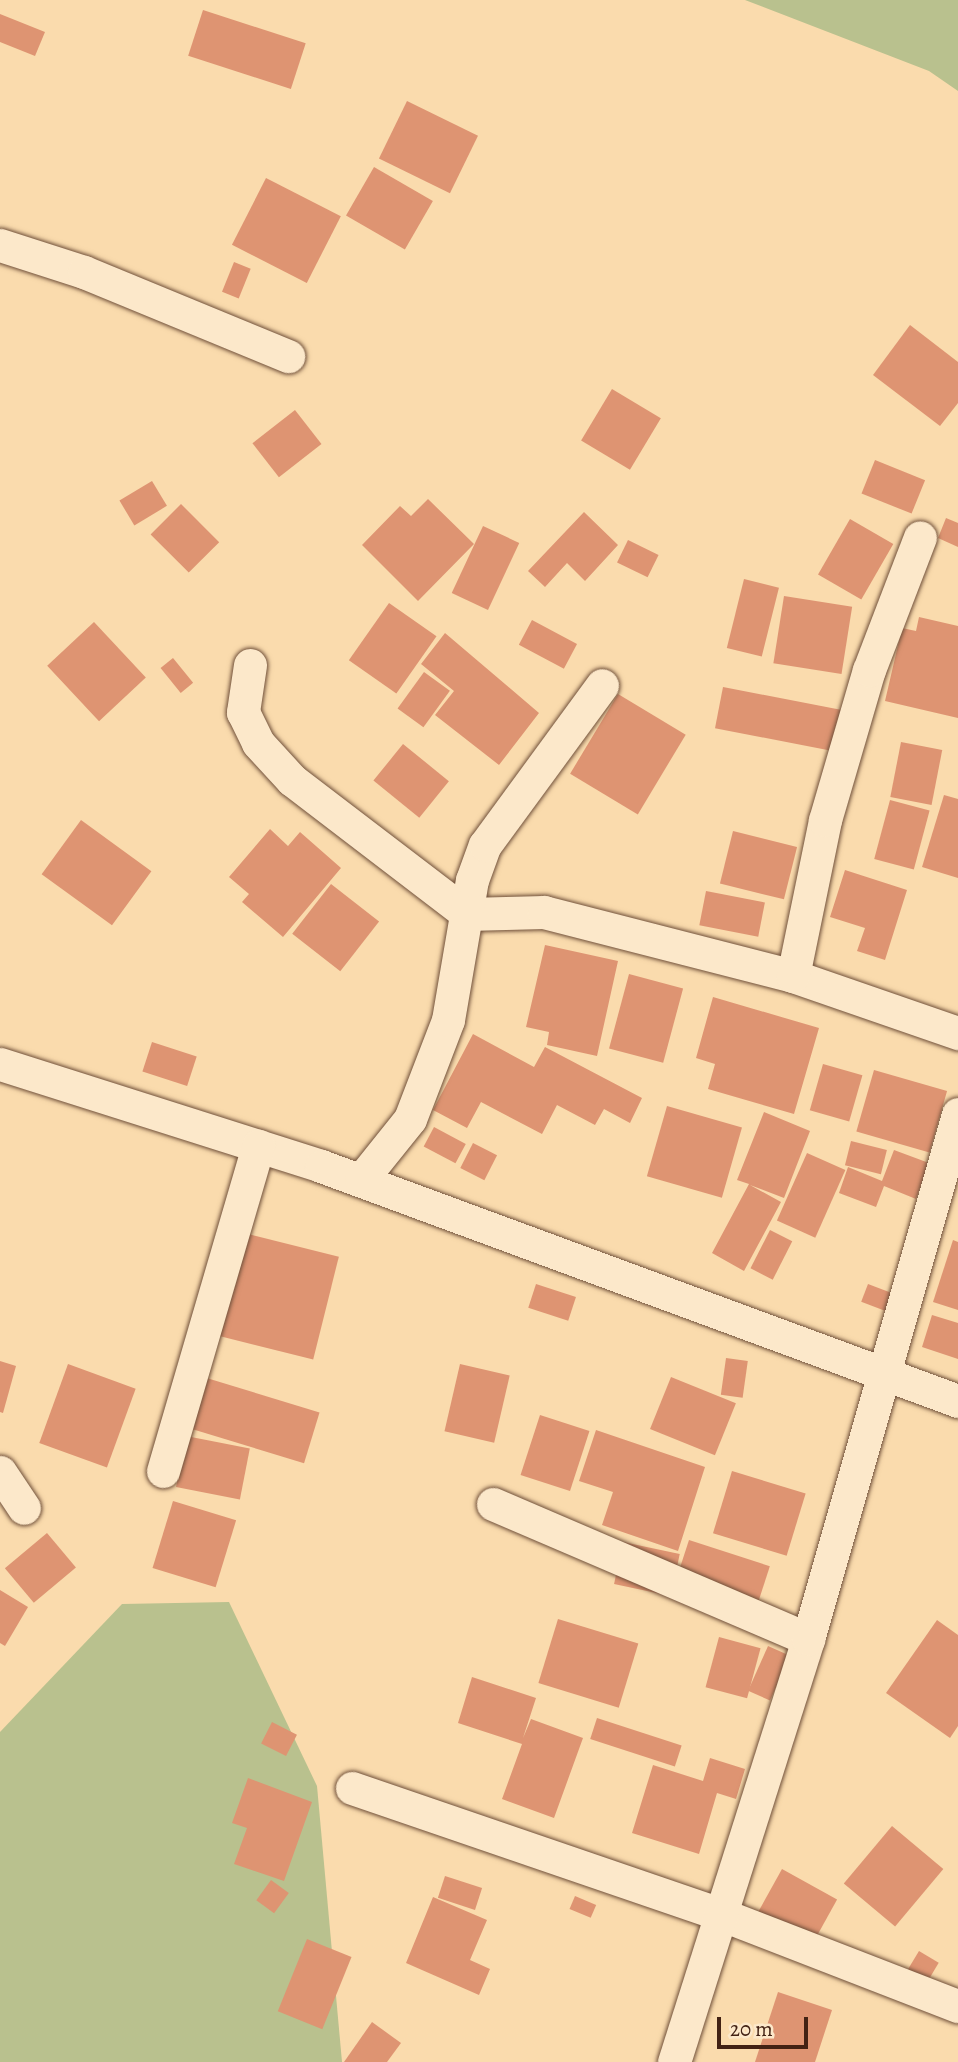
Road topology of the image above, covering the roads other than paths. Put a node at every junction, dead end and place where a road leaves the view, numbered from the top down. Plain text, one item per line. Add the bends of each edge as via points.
1 (0, 245) edge
2 (288, 356) dead end
3 (920, 537) dead end
4 (250, 665) dead end
5 (602, 685) dead end
6 (467, 914) junction
7 (793, 976) junction
8 (958, 1033) edge
9 (0, 1064) edge
10 (958, 1114) edge
11 (258, 1146) junction
12 (361, 1180) junction
13 (886, 1371) junction
14 (958, 1401) edge
15 (163, 1471) dead end
16 (0, 1472) edge
17 (493, 1504) dead end
18 (24, 1508) dead end
19 (808, 1639) junction
20 (352, 1788) dead end
21 (723, 1915) junction
22 (958, 2007) edge
23 (674, 2062) edge

1 - 2 street via 84,272
3 - 7 street via 869,670 825,820
4 - 6 street via 243,712 258,743 292,780
5 - 6 street via 485,845
6 - 7 street via 544,912
6 - 12 street via 448,1020 410,1119
7 - 8 street
9 - 11 street
10 - 13 street
11 - 12 street
11 - 15 street
12 - 13 street
13 - 14 street
13 - 19 street
16 - 18 street
17 - 19 street
19 - 21 street
20 - 21 street
21 - 22 street
21 - 23 street

